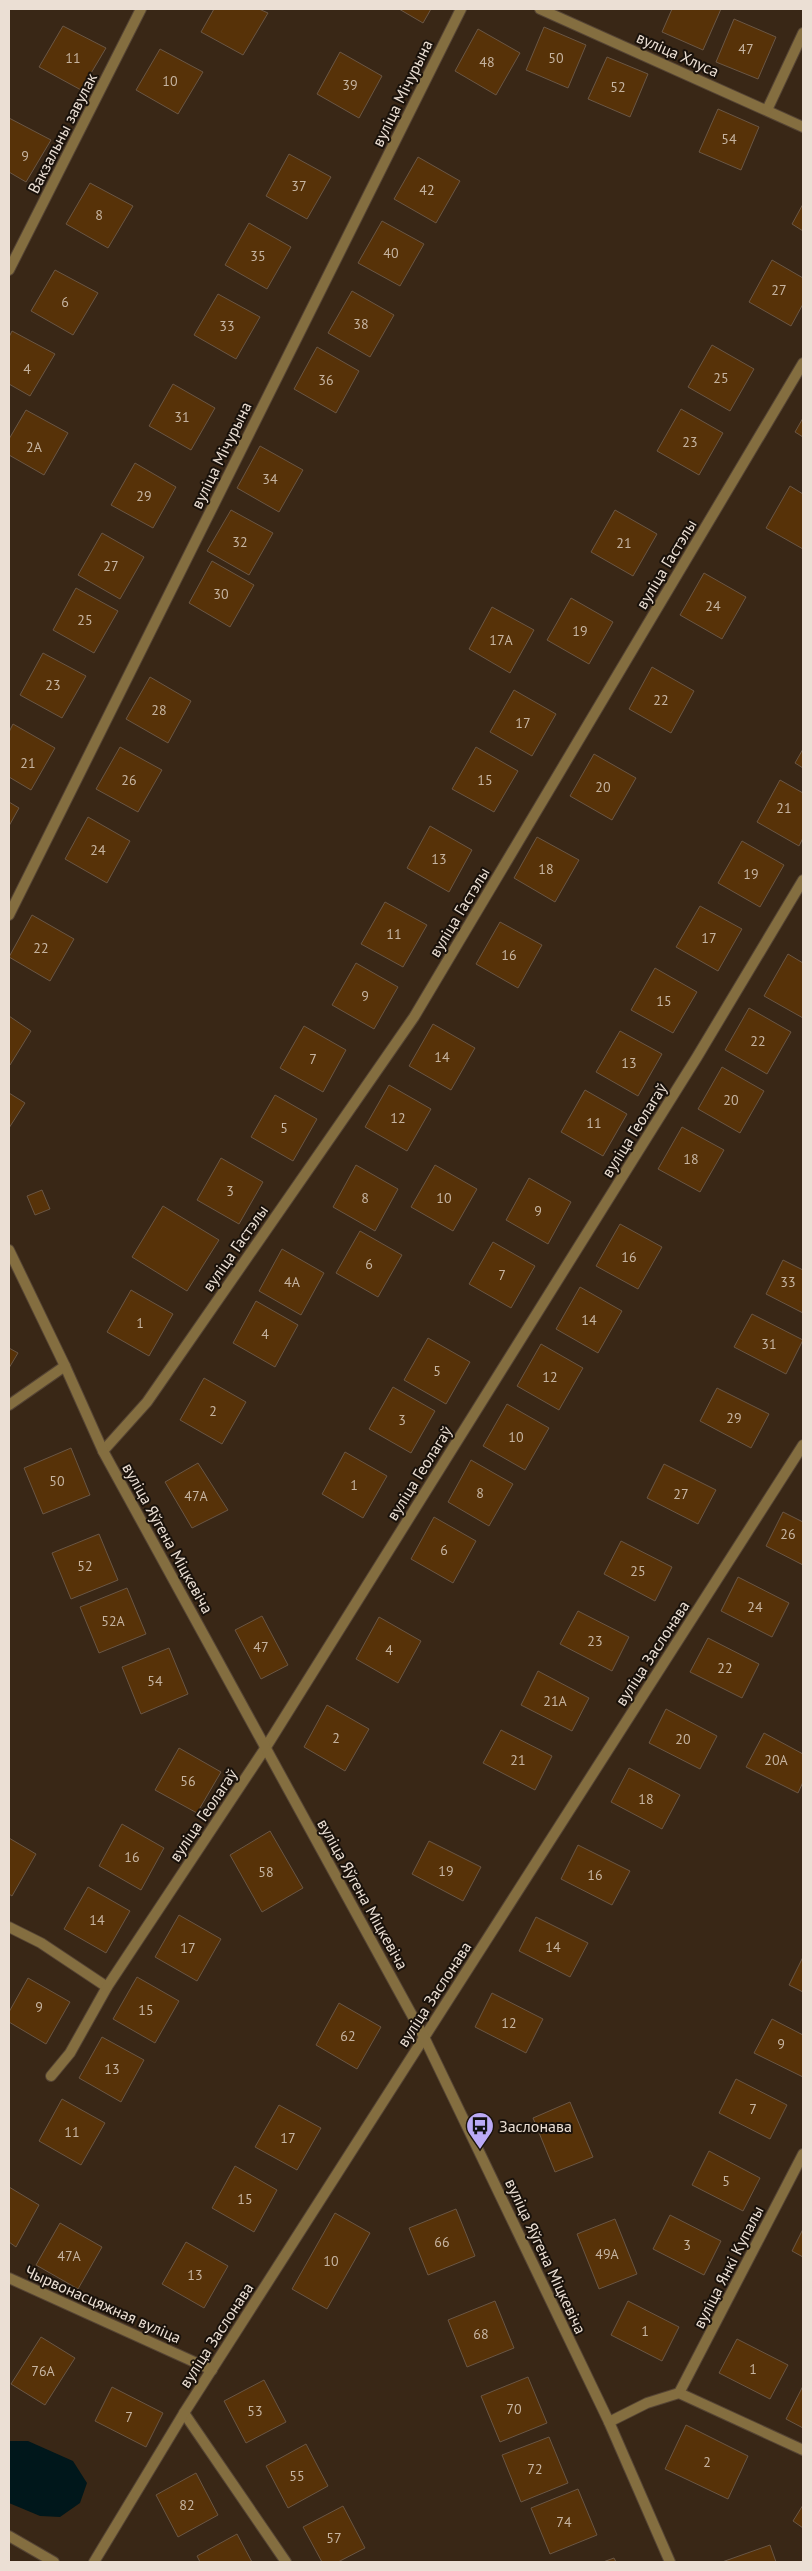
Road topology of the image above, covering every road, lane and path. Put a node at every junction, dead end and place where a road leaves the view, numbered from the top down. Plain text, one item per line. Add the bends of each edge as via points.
1 (141, 9) edge
2 (461, 9) edge
3 (540, 9) edge
4 (803, 32) edge
5 (767, 110) junction
6 (803, 127) edge
7 (9, 270) edge
8 (803, 363) edge
9 (803, 880) edge
10 (9, 915) edge
11 (9, 1250) edge
12 (65, 1366) junction
13 (9, 1405) edge
14 (803, 1445) edge
15 (103, 1451) junction
16 (266, 1747) junction
17 (9, 1927) edge
18 (107, 1987) junction
19 (424, 2037) junction
20 (51, 2076) dead end
21 (803, 2154) edge
22 (9, 2278) edge
23 (212, 2370) junction
24 (679, 2393) junction
25 (184, 2413) junction
26 (608, 2422) junction
27 (803, 2450) edge
28 (9, 2536) edge
29 (54, 2562) edge
30 (94, 2562) edge
31 (286, 2562) edge
32 (670, 2562) edge

1 - 7 street, Вакзальны завулак
2 - 10 street, вуліца Мічурына
3 - 5 street, вуліца Хлуса
4 - 5 street
5 - 6 street, вуліца Хлуса
8 - 15 street, вуліца Гастэлы via 414,1017 147,1402
9 - 16 street, вуліца Геолагаў via 691,1066
11 - 12 street, вуліца Яўгена Міцкевіча
12 - 13 street
12 - 15 street, вуліца Яўгена Міцкевіча
14 - 19 street, вуліца Заслонава
15 - 16 street, вуліца Яўгена Міцкевіча
16 - 18 street, вуліца Геолагаў
16 - 19 street, вуліца Яўгена Міцкевіча
17 - 18 street via 41,1943
18 - 20 street, вуліца Геолагаў via 70,2053
19 - 23 street, вуліца Заслонава
19 - 26 street, вуліца Яўгена Міцкевіча
21 - 24 street, вуліца Янкі Купалы
22 - 23 street, Чырвонасцяжная вуліца
23 - 25 street, вуліца Заслонава
24 - 26 street via 647,2403
24 - 27 street
25 - 30 street, вуліца Заслонава
25 - 31 street
26 - 32 street, вуліца Яўгена Міцкевіча
28 - 29 street

